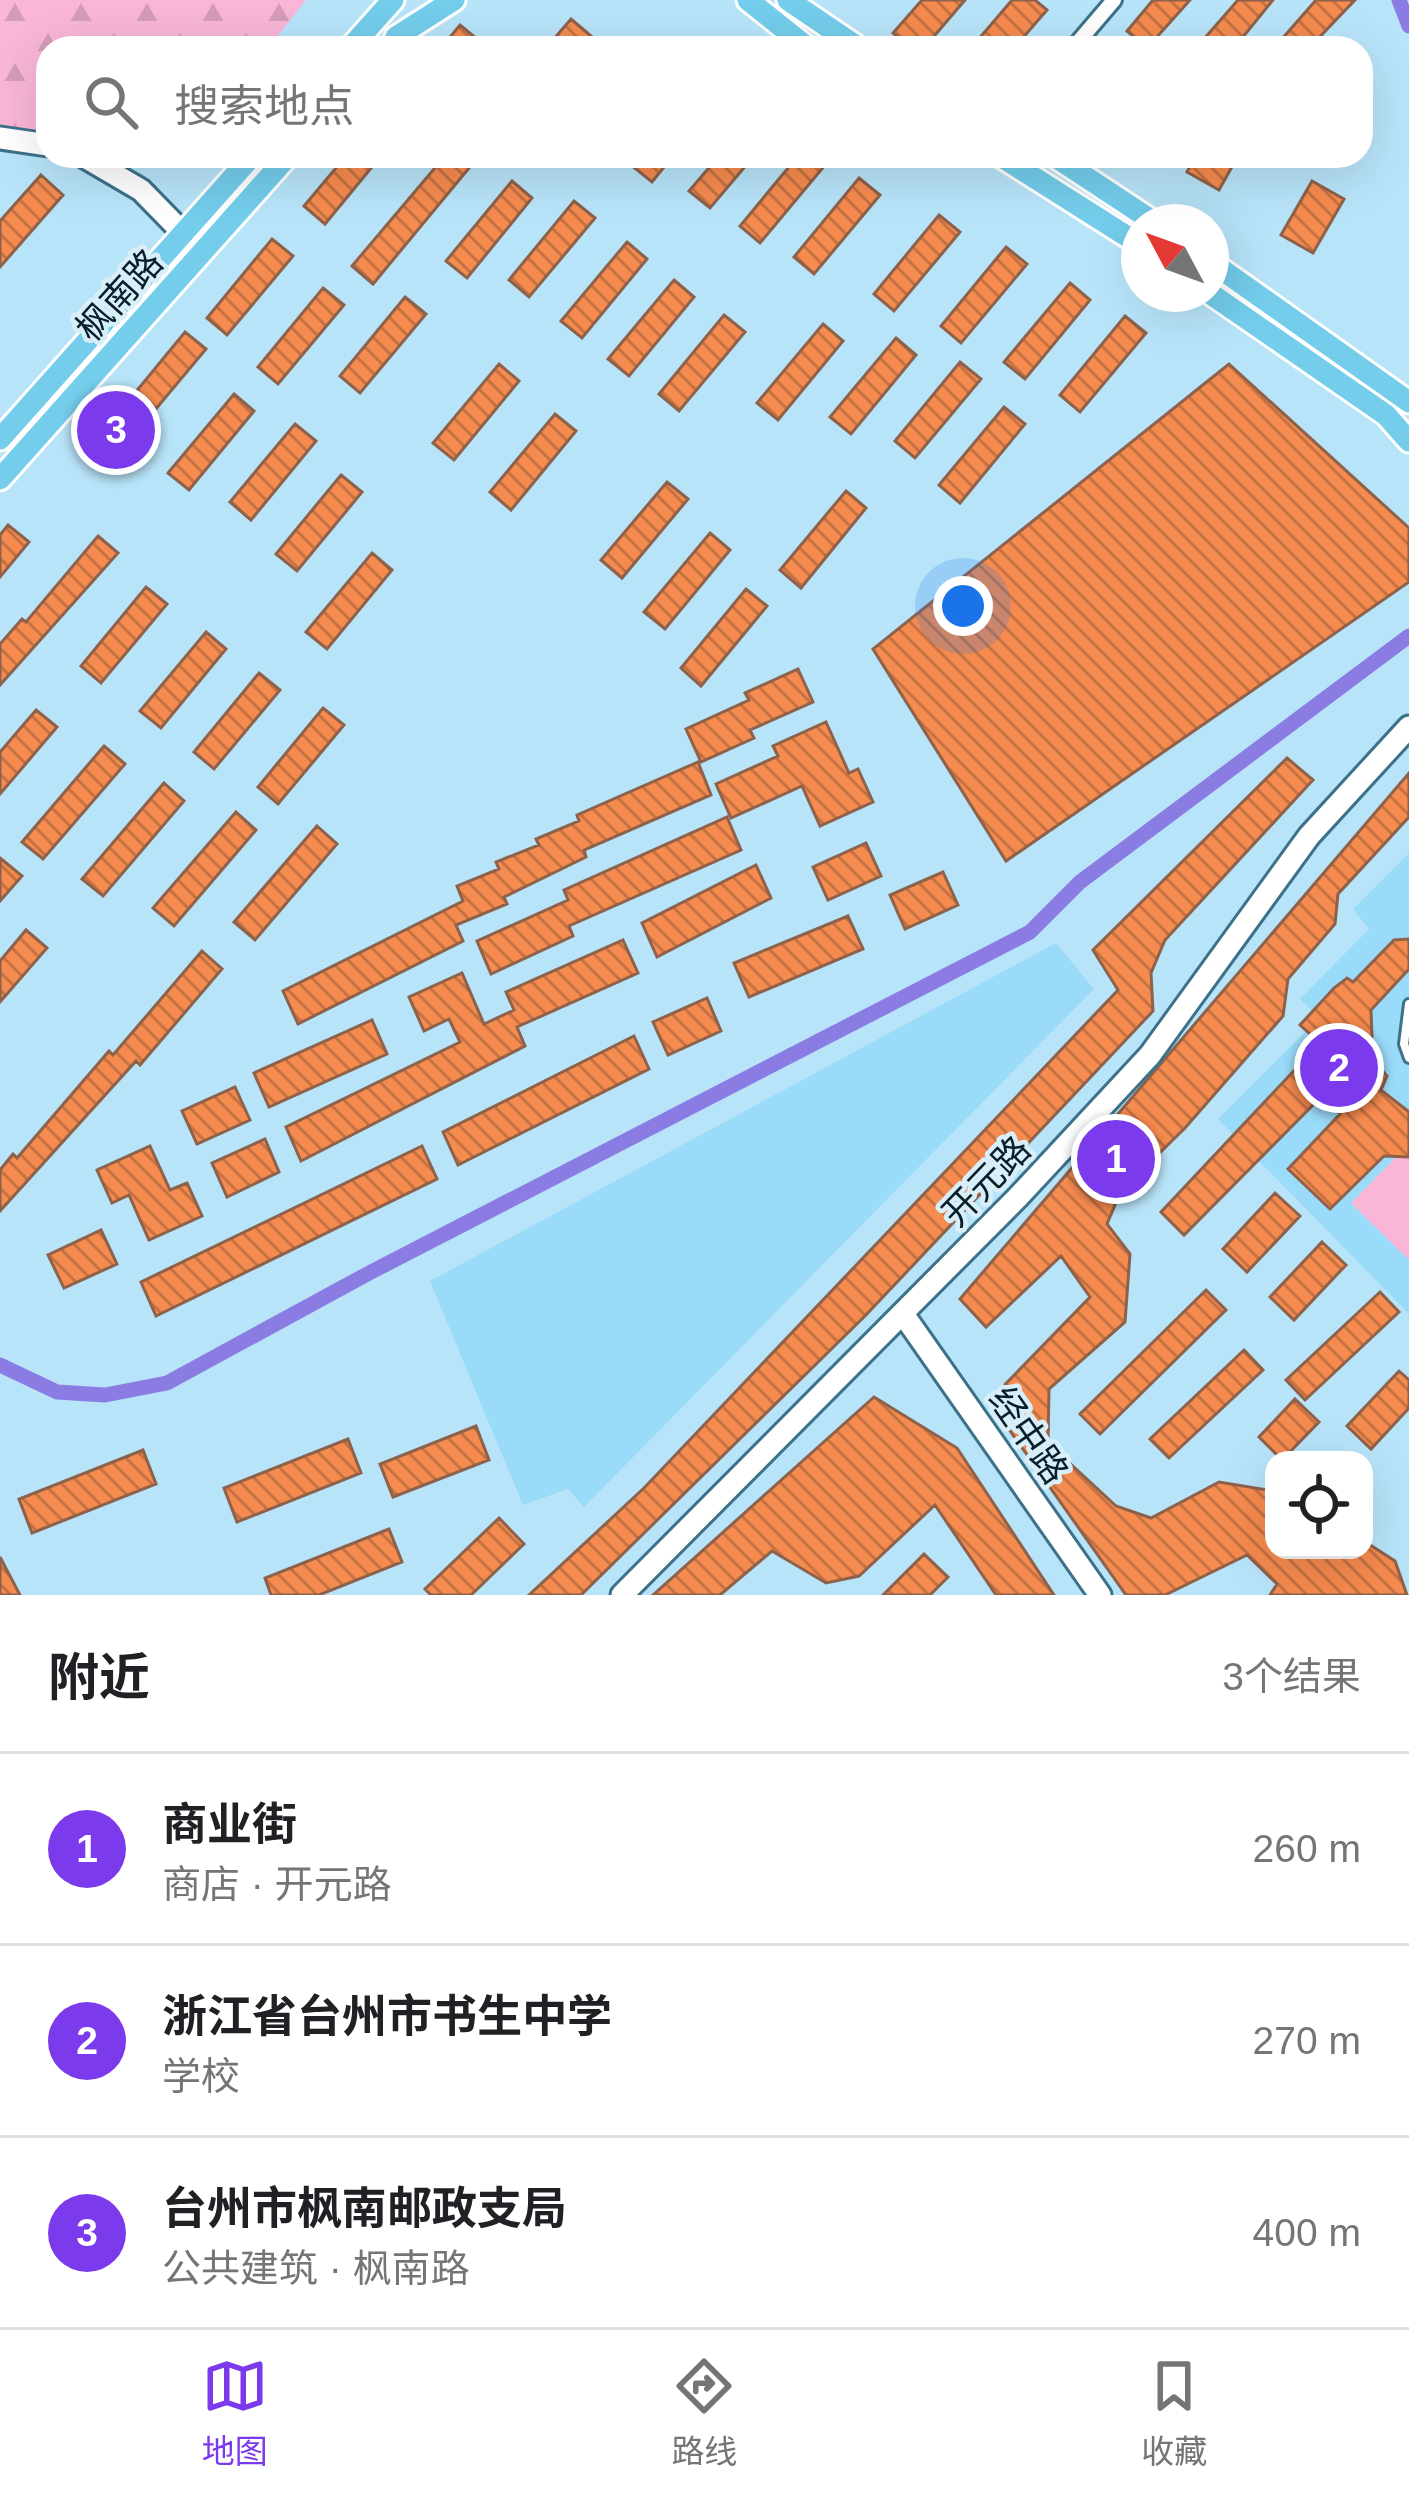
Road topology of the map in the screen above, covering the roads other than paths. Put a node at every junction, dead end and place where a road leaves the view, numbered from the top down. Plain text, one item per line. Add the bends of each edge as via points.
1 (393, 0) edge
2 (430, 0) edge
3 (454, 0) edge
4 (748, 0) edge
5 (788, 0) edge
6 (1114, 0) edge
7 (361, 36) edge
8 (397, 36) edge
9 (400, 36) edge
10 (793, 36) edge
11 (841, 36) edge
12 (1082, 36) edge
13 (0, 138) edge
14 (36, 143) edge
15 (103, 168) edge
16 (241, 168) edge
17 (277, 168) edge
18 (1019, 168) edge
19 (1072, 168) edge
20 (1127, 204) edge
21 (183, 233) junction
22 (1121, 233) edge
23 (1229, 275) edge
24 (1229, 306) edge
25 (1409, 402) edge
26 (0, 439) edge
27 (1409, 441) edge
28 (0, 479) edge
29 (1409, 727) edge
30 (1409, 1004) edge
31 (1409, 1058) edge
32 (903, 1314) junction
33 (622, 1595) edge
34 (1100, 1595) edge

1 - 7 main road
2 - 8 main road
3 - 9 main road
4 - 10 main road
5 - 11 main road
6 - 12 street
13 - 14 main road
15 - 21 main road via 141,190
16 - 21 main road, 枫南路
17 - 28 main road, 枫南路
18 - 22 main road
19 - 20 main road
21 - 26 main road, 枫南路
23 - 25 main road
24 - 27 main road via 1386,415
29 - 32 main road, 开元路 via 1309,836 1150,1055
30 - 31 lane
32 - 33 main road, 开元路
32 - 34 main road, 经中路

